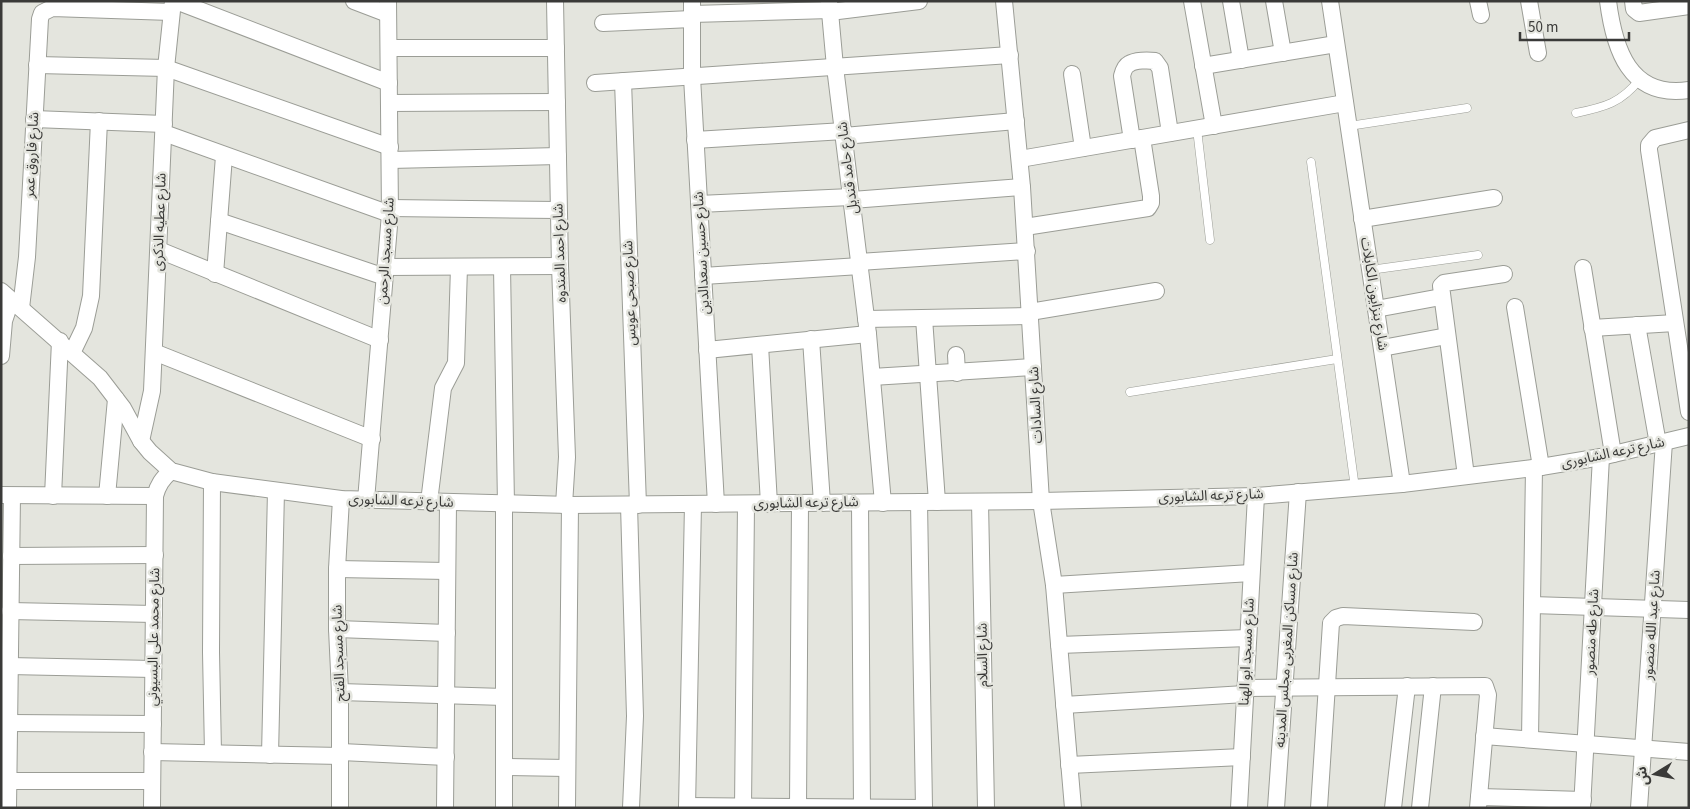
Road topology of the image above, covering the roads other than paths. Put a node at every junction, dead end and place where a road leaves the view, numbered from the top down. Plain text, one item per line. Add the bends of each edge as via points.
1 (354, 1) edge
2 (555, 1) edge
3 (919, 1) edge
4 (1004, 1) edge
5 (1192, 1) edge
6 (1231, 1) edge
7 (1274, 1) edge
8 (1330, 1) edge
9 (1529, 1) edge
10 (1608, 1) edge
11 (1632, 1) edge
12 (53, 5) edge
13 (173, 5) edge
14 (1689, 6) edge
15 (388, 8) edge
16 (829, 8) edge
17 (692, 12) edge
18 (603, 23) dead end
19 (1336, 44) junction
20 (389, 48) junction
21 (556, 48) junction
22 (1283, 53) junction
23 (1538, 53) dead end
24 (1010, 55) junction
25 (1241, 60) junction
26 (37, 65) junction
27 (1203, 66) junction
28 (834, 67) junction
29 (166, 68) junction
30 (1072, 74) dead end
31 (692, 77) junction
32 (1640, 79) junction
33 (623, 81) junction
34 (389, 83) junction
35 (595, 83) dead end
36 (1689, 90) edge
37 (389, 102) junction
38 (557, 102) junction
39 (1345, 103) junction
40 (1467, 108) dead end
41 (1576, 113) dead end
42 (34, 118) junction
43 (99, 121) junction
44 (1016, 121) junction
45 (1214, 126) junction
46 (1348, 126) junction
47 (164, 128) junction
48 (1197, 129) junction
49 (1689, 130) edge
50 (844, 133) junction
51 (1170, 133) junction
52 (1137, 139) junction
53 (696, 140) junction
54 (1084, 148) junction
55 (390, 153) junction
56 (224, 156) junction
57 (558, 156) junction
58 (1020, 159) junction
59 (1311, 162) dead end
60 (1022, 187) junction
61 (852, 198) junction
62 (1494, 198) dead end
63 (699, 204) junction
64 (558, 210) junction
65 (390, 211) junction
66 (1362, 219) junction
67 (220, 221) junction
68 (1025, 227) junction
69 (1210, 240) dead end
70 (159, 250) junction
71 (1027, 251) junction
72 (1478, 255) dead end
73 (860, 264) junction
74 (560, 266) junction
75 (459, 267) junction
76 (502, 267) junction
77 (1583, 268) dead end
78 (1370, 270) junction
79 (385, 272) junction
80 (215, 274) junction
81 (1504, 274) dead end
82 (703, 276) junction
83 (1156, 291) dead end
84 (1441, 297) junction
85 (11, 300) edge
86 (1515, 307) dead end
87 (1376, 309) junction
88 (1030, 314) junction
89 (924, 318) junction
90 (1675, 323) junction
91 (1637, 325) junction
92 (867, 326) junction
93 (1592, 328) junction
94 (1447, 336) junction
95 (380, 340) junction
96 (812, 340) junction
97 (60, 341) junction
98 (760, 344) junction
99 (1382, 348) junction
100 (707, 350) junction
101 (154, 352) junction
102 (72, 353) junction
103 (956, 355) dead end
104 (1, 356) edge
105 (1338, 359) junction
106 (1685, 363) edge
107 (1034, 367) junction
108 (956, 373) junction
109 (928, 374) junction
110 (872, 377) junction
111 (1130, 392) dead end
112 (116, 399) junction
113 (1689, 412) edge
114 (1689, 436) edge
115 (372, 439) junction
116 (141, 441) junction
117 (1661, 443) junction
118 (1607, 456) junction
119 (1537, 467) junction
120 (171, 472) junction
121 (1466, 476) junction
122 (212, 482) junction
123 (1402, 484) junction
124 (1355, 488) junction
125 (276, 491) junction
126 (1298, 492) junction
127 (6, 495) edge
128 (53, 496) junction
129 (107, 496) junction
130 (155, 496) junction
131 (1256, 496) junction
132 (341, 499) junction
133 (366, 500) junction
134 (1041, 501) junction
135 (429, 502) junction
136 (918, 502) junction
137 (937, 502) junction
138 (980, 502) junction
139 (448, 503) junction
140 (800, 503) junction
141 (822, 503) junction
142 (860, 503) junction
143 (883, 503) junction
144 (693, 504) junction
145 (716, 504) junction
146 (746, 504) junction
147 (769, 504) junction
148 (505, 505) junction
149 (567, 505) junction
150 (634, 505) junction
151 (155, 554) junction
152 (11, 556) junction
153 (337, 569) junction
154 (447, 571) junction
155 (1252, 574) junction
156 (1054, 585) junction
157 (1532, 605) junction
158 (1593, 607) junction
159 (1653, 609) junction
160 (1689, 610) edge
161 (10, 611) junction
162 (154, 614) junction
163 (1474, 622) dead end
164 (337, 629) junction
165 (447, 633) junction
166 (1248, 638) junction
167 (1059, 644) junction
168 (9, 666) junction
169 (153, 669) junction
170 (1407, 686) junction
171 (1434, 686) junction
172 (1326, 687) junction
173 (1284, 688) junction
174 (1245, 691) junction
175 (340, 692) junction
176 (446, 695) junction
177 (504, 697) junction
178 (1064, 705) junction
179 (9, 723) junction
180 (153, 724) junction
181 (1484, 736) junction
182 (1530, 739) junction
183 (1586, 744) junction
184 (1643, 749) junction
185 (152, 752) junction
186 (1689, 752) edge
187 (213, 753) junction
188 (340, 754) junction
189 (270, 755) junction
190 (446, 757) junction
191 (1242, 757) junction
192 (1069, 764) junction
193 (504, 767) junction
194 (567, 768) junction
195 (152, 781) junction
196 (8, 782) junction
197 (1479, 802) edge
198 (1524, 803) edge
199 (1583, 804) edge
200 (687, 807) edge
201 (744, 807) edge
202 (798, 807) edge
203 (8, 808) edge
204 (152, 808) edge
205 (340, 808) edge
206 (445, 808) edge
207 (504, 808) edge
208 (567, 808) edge
209 (631, 808) edge
210 (862, 808) edge
211 (924, 808) edge
212 (986, 808) edge
213 (1073, 808) edge
214 (1239, 808) edge
215 (1276, 808) edge
216 (1319, 808) edge
217 (1393, 808) edge
218 (1420, 808) edge
219 (1639, 808) edge

1 - 15 street
2 - 21 street, شارع احمد المندوه
3 - 16 street
4 - 24 street, شارع السادات
5 - 27 street
6 - 25 street
7 - 22 street
8 - 19 street, شارع بنزايون الكابلات
9 - 23 street
10 - 32 street via 1618,48 1626,65
11 - 14 street via 1639,13
12 - 13 street
12 - 26 street, شارع فاروق عمر via 42,13 40,19
13 - 29 street, شارع عطيه الذكرى
13 - 34 street
15 - 20 street, شارع مسجد الرحمن
16 - 17 street
16 - 28 street, شارع حامد قنديل
17 - 18 street
17 - 31 street, شارع حسين سعدالدين
19 - 22 street
19 - 39 street, شارع بنزايون الكابلات
20 - 21 street
20 - 34 street, شارع مسجد الرحمن
21 - 38 street, شارع احمد المندوه
22 - 25 street
24 - 28 street
24 - 44 street, شارع السادات
25 - 27 street
26 - 29 street
26 - 42 street, شارع فاروق عمر
27 - 45 street
28 - 31 street
28 - 50 street, شارع حامد قنديل
29 - 47 street, شارع عطيه الذكرى
29 - 55 street
30 - 54 street
31 - 33 street
31 - 53 street, شارع حسين سعدالدين
32 - 36 street via 1658,88 1678,92
32 - 41 lane via 1616,102
33 - 35 street
33 - 150 street, شارع صبحى عويس
34 - 37 street, شارع مسجد الرحمن
37 - 38 street
37 - 55 street, شارع مسجد الرحمن
38 - 57 street, شارع احمد المندوه
39 - 45 street
39 - 46 street, شارع بنزايون الكابلات
40 - 46 lane
42 - 43 street
42 - 85 street, شارع فاروق عمر via 28,248
43 - 47 street
43 - 102 street via 91,296 84,328
44 - 50 street
44 - 58 street, شارع السادات
45 - 48 street
46 - 66 street, شارع بنزايون الكابلات
47 - 56 street
47 - 70 street, شارع عطيه الذكرى
48 - 51 street
48 - 69 lane
49 - 90 street via 1655,138 1649,150
50 - 53 street
50 - 61 street, شارع حامد قنديل
51 - 52 street
51 - 52 street via 1161,73 1155,61 1149,60 1129,64 1122,76
52 - 54 street
52 - 68 street via 1151,203 1148,208
53 - 63 street, شارع حسين سعدالدين
54 - 58 street
55 - 57 street
55 - 65 street, شارع مسجد الرحمن
56 - 65 street
56 - 67 street
57 - 64 street, شارع احمد المندوه
58 - 60 street, شارع السادات
59 - 105 lane
60 - 61 street
60 - 68 street, شارع السادات
61 - 63 street
61 - 73 street, شارع حامد قنديل
62 - 66 street
63 - 82 street, شارع حسين سعدالدين
64 - 65 street
64 - 74 street, شارع احمد المندوه
65 - 79 street, شارع مسجد الرحمن
66 - 78 street, شارع بنزايون الكابلات
67 - 79 street
67 - 80 street
68 - 71 street, شارع السادات
70 - 80 street
70 - 101 street, شارع عطيه الذكرى
71 - 73 street
71 - 88 street, شارع السادات
72 - 78 lane
73 - 82 street
73 - 92 street, شارع حامد قنديل
74 - 76 street
74 - 149 street, شارع احمد المندوه
75 - 76 street
75 - 79 street
75 - 135 street via 456,363 443,388
76 - 148 street
77 - 93 street, شارع طه منصور
78 - 87 street, شارع بنزايون الكابلات
79 - 95 street, شارع مسجد الرحمن
80 - 95 street
81 - 84 street via 1442,284
82 - 100 street, شارع حسين سعدالدين
83 - 88 street
84 - 87 street
84 - 94 street
85 - 97 street, شارع ترعه الشابورى
85 - 104 street, شارع فاروق عمر via 4,321
86 - 119 street
87 - 99 street, شارع بنزايون الكابلات
88 - 89 street
88 - 107 street, شارع السادات
89 - 92 street
89 - 109 street
90 - 91 street
90 - 106 street
91 - 93 street
91 - 117 street, شارع عبد الله منصور
92 - 96 street
92 - 110 street, شارع حامد قنديل
93 - 118 street, شارع طه منصور
94 - 99 street
94 - 121 street
95 - 115 street, شارع مسجد الرحمن
96 - 98 street
96 - 141 street
97 - 102 street, شارع ترعه الشابورى
97 - 128 street
98 - 100 street
98 - 147 street
99 - 123 street, شارع بنزايون الكابلات
100 - 145 street, شارع حسين سعدالدين
101 - 115 street
101 - 116 street, شارع عطيه الذكرى via 152,391
102 - 112 street, شارع ترعه الشابورى via 100,378
103 - 108 street
105 - 111 lane
105 - 124 lane
106 - 113 street
107 - 108 street
107 - 134 street, شارع السادات
108 - 109 street
109 - 110 street
109 - 137 street
110 - 143 street, شارع حامد قنديل
112 - 116 street, شارع ترعه الشابورى
112 - 129 street
114 - 117 street, شارع ترعه الشابورى
115 - 133 street, شارع مسجد الرحمن
116 - 120 street, شارع ترعه الشابورى
117 - 118 street, شارع ترعه الشابورى
117 - 159 street, شارع عبد الله منصور
118 - 119 street, شارع ترعه الشابورى
118 - 158 street, شارع طه منصور
119 - 121 street, شارع ترعه الشابورى
119 - 157 street
120 - 122 street, شارع ترعه الشابورى
120 - 130 street, شارع محمد على البسيوني via 163,478
121 - 123 street, شارع ترعه الشابورى
122 - 125 street, شارع ترعه الشابورى
122 - 187 street
123 - 124 street, شارع ترعه الشابورى
124 - 126 street, شارع ترعه الشابورى
125 - 132 street, شارع ترعه الشابورى
125 - 189 street
126 - 131 street, شارع ترعه الشابورى
126 - 173 street, شارع مساكن المغربى مجلس المدينه
127 - 128 street
127 - 152 street
128 - 129 street
129 - 130 street
130 - 151 street, شارع محمد على البسيوني
131 - 134 street, شارع ترعه الشابورى
131 - 155 street, شارع مسجد ابو الهنا
132 - 133 street, شارع ترعه الشابورى
132 - 153 street, شارع مسجد الفتح
133 - 135 street, شارع ترعه الشابورى
134 - 138 street, شارع ترعه الشابورى
134 - 156 street, شارع السادات
135 - 139 street, شارع ترعه الشابورى
136 - 137 street, شارع ترعه الشابورى
136 - 143 street, شارع ترعه الشابورى
136 - 211 street
137 - 138 street, شارع ترعه الشابورى
138 - 212 street, شارع السلام
139 - 148 street, شارع ترعه الشابورى
139 - 154 street
140 - 141 street, شارع ترعه الشابورى
140 - 147 street, شارع ترعه الشابورى
140 - 202 street
141 - 142 street, شارع ترعه الشابورى
142 - 143 street, شارع ترعه الشابورى
142 - 210 street
144 - 145 street, شارع ترعه الشابورى
144 - 150 street, شارع ترعه الشابورى
144 - 200 street
145 - 146 street, شارع ترعه الشابورى
146 - 147 street, شارع ترعه الشابورى
146 - 201 street
148 - 149 street, شارع ترعه الشابورى
148 - 177 street
149 - 150 street, شارع ترعه الشابورى
149 - 194 street, شارع احمد المندوه
150 - 209 street, شارع صبحى عويس via 635,716
151 - 152 street
151 - 162 street, شارع محمد على البسيوني
152 - 161 street
153 - 154 street
153 - 164 street, شارع مسجد الفتح
154 - 165 street
155 - 156 street
155 - 166 street, شارع مسجد ابو الهنا
156 - 167 street, شارع السادات
157 - 158 street
157 - 182 street
158 - 159 street
158 - 183 street, شارع طه منصور
159 - 160 street
159 - 184 street, شارع عبد الله منصور
161 - 162 street
161 - 168 street
162 - 169 street, شارع محمد على البسيوني
163 - 172 street via 1336,618 1330,623
164 - 165 street
164 - 175 street, شارع مسجد الفتح
165 - 176 street
166 - 167 street
166 - 174 street, شارع مسجد ابو الهنا
167 - 178 street, شارع السادات
168 - 169 street
168 - 179 street
169 - 180 street, شارع محمد على البسيوني
170 - 171 street
170 - 172 street
170 - 217 street
171 - 181 street via 1485,686 1488,692
171 - 218 street
172 - 173 street
172 - 216 street
173 - 174 street
173 - 215 street, شارع مساكن المغربى مجلس المدينه
174 - 178 street
174 - 191 street, شارع مسجد ابو الهنا
175 - 176 street
175 - 188 street, شارع مسجد الفتح
176 - 177 street
176 - 190 street
177 - 193 street
178 - 192 street, شارع السادات
179 - 180 street
179 - 196 street
180 - 185 street, شارع محمد على البسيوني
181 - 182 street
181 - 197 street
182 - 183 street
183 - 184 street
183 - 199 street, شارع طه منصور
184 - 186 street
184 - 219 street, شارع عبد الله منصور
185 - 187 street
185 - 195 street, شارع محمد على البسيوني
187 - 189 street
188 - 189 street
188 - 190 street
188 - 205 street, شارع مسجد الفتح
190 - 206 street
191 - 192 street
191 - 214 street, شارع مسجد ابو الهنا
192 - 213 street, شارع السادات
193 - 194 street
193 - 207 street
194 - 208 street, شارع احمد المندوه
195 - 196 street
195 - 204 street, شارع محمد على البسيوني
196 - 203 street
197 - 198 street
198 - 199 street
200 - 201 street
201 - 202 street
202 - 210 street
210 - 211 street

